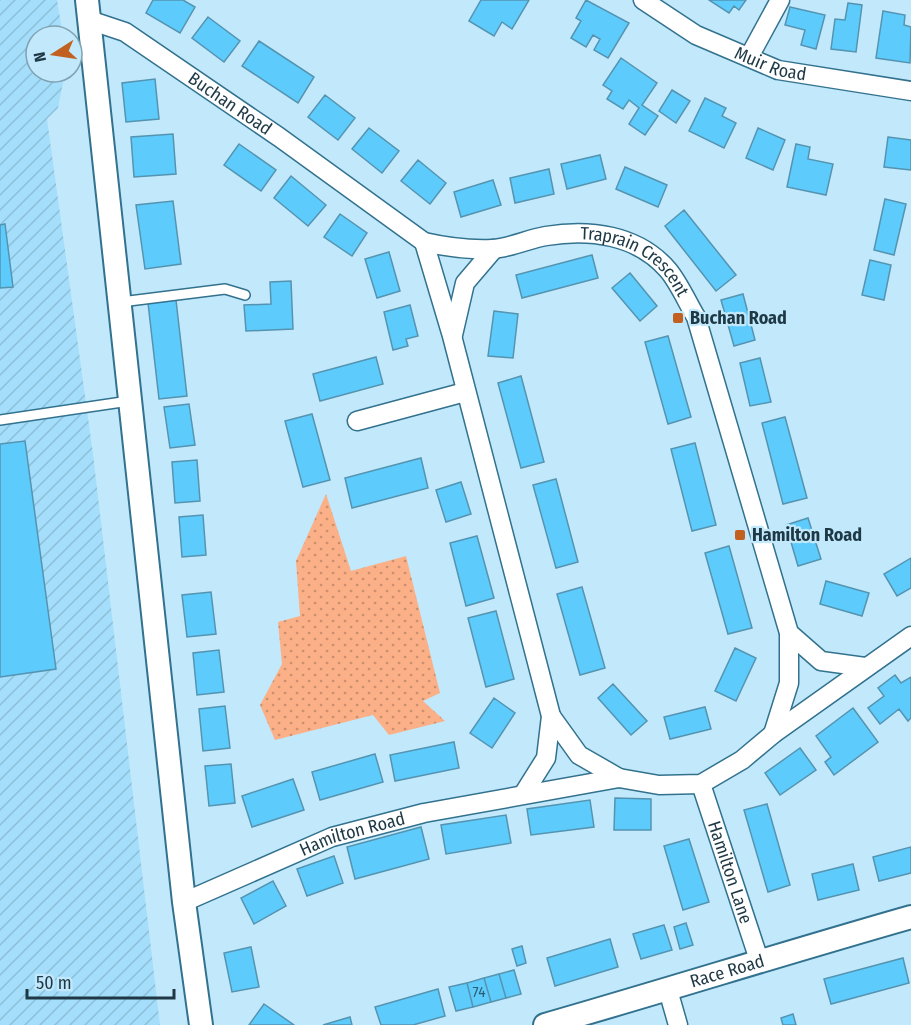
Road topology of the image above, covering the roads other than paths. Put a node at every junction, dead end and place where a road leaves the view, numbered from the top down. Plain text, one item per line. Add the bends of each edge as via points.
1 (643, 0) edge
2 (780, 0) edge
3 (88, 10) edge
4 (749, 57) junction
5 (911, 91) edge
6 (424, 242) junction
7 (494, 249) junction
8 (245, 295) dead end
9 (119, 302) junction
10 (452, 336) junction
11 (465, 392) junction
12 (129, 401) junction
13 (0, 420) edge
14 (357, 421) dead end
15 (789, 633) junction
16 (911, 636) edge
17 (865, 667) junction
18 (550, 716) junction
19 (773, 734) junction
20 (619, 778) junction
21 (701, 784) junction
22 (524, 793) junction
23 (184, 902) junction
24 (911, 917) edge
25 (759, 960) junction
26 (668, 990) junction
27 (201, 1025) edge
28 (545, 1025) edge
29 (678, 1025) edge

1 - 4 street, Muir Road via 696,35
2 - 4 street
3 - 6 street, Buchan Road via 279,137
3 - 9 street
4 - 5 street, Muir Road via 778,70
6 - 7 street, Buchan Road via 452,248
6 - 10 street
7 - 10 street via 465,283
7 - 15 street, Traprain Crescent via 545,236 584,232 620,237 646,251 668,270 696,317
8 - 9 lane via 225,289
9 - 12 street
10 - 11 street
11 - 14 street
11 - 18 street
12 - 13 lane
12 - 23 street
15 - 17 street via 821,661
15 - 19 street, Traprain Crescent via 789,683
16 - 17 street, Hamilton Road
17 - 19 street, Hamilton Road
18 - 20 street via 579,755
18 - 22 street via 546,758
19 - 21 street, Hamilton Road via 742,760
20 - 21 street, Hamilton Road via 659,785
20 - 22 street, Hamilton Road
21 - 25 street, Hamilton Lane
22 - 23 street, Hamilton Road via 332,837
23 - 27 street
24 - 25 street, Race Road
25 - 26 street, Race Road
26 - 28 street, Race Road
26 - 29 street

